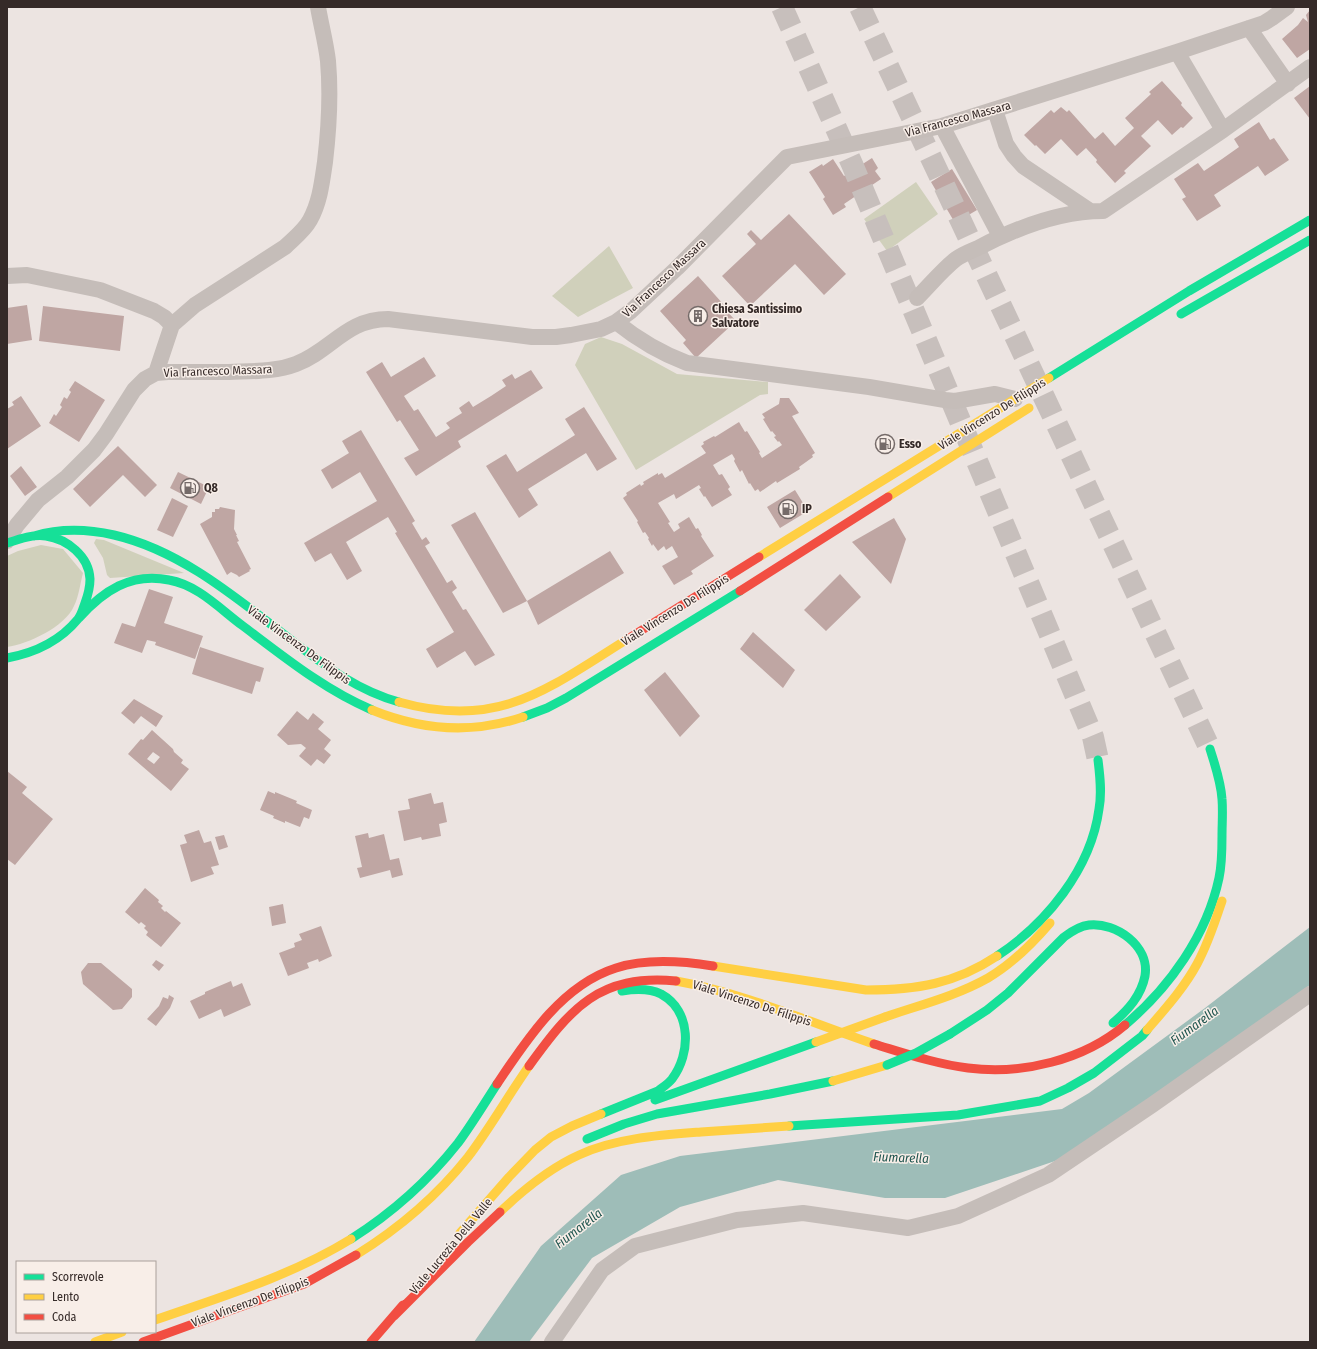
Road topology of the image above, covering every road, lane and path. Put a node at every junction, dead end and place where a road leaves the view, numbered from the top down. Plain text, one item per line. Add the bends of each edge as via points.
1 (318, 7) edge
2 (1286, 7) edge
3 (1249, 28) junction
4 (1177, 52) junction
5 (1310, 67) edge
6 (1288, 84) junction
7 (995, 110) junction
8 (942, 126) junction
9 (1223, 130) junction
10 (1090, 211) junction
11 (1310, 220) edge
12 (1288, 234) junction
13 (1266, 235) dead end
14 (1000, 236) junction
15 (1310, 240) edge
16 (7, 276) edge
17 (1189, 291) junction
18 (917, 298) dead end
19 (1193, 307) junction
20 (1173, 319) dead end
21 (616, 322) junction
22 (172, 325) junction
23 (156, 373) junction
24 (1015, 399) junction
25 (1038, 403) dead end
26 (34, 536) junction
27 (7, 542) edge
28 (79, 618) junction
29 (7, 658) edge
30 (1210, 749) tunnel mouth
31 (1098, 760) tunnel mouth
32 (1101, 776) junction
33 (1222, 797) junction
34 (697, 973) dead end
35 (734, 985) dead end
36 (1310, 994) edge
37 (540, 1023) junction
38 (867, 1031) dead end
39 (552, 1036) junction
40 (1088, 1039) dead end
41 (909, 1044) dead end
42 (940, 1053) dead end
43 (571, 1137) dead end
44 (582, 1142) dead end
45 (552, 1148) dead end
46 (558, 1155) dead end
47 (536, 1170) dead end
48 (509, 1177) junction
49 (525, 1178) dead end
50 (468, 1242) junction
51 (452, 1243) dead end
52 (442, 1255) dead end
53 (394, 1316) junction
54 (156, 1320) edge
55 (119, 1333) edge
56 (95, 1342) edge
57 (143, 1342) edge
58 (371, 1342) edge
59 (552, 1342) edge

1 - 22 street via 328,60 330,98 322,186 309,221 285,247 195,304
2 - 3 street, Via Francesco Massara via 1272,18
3 - 4 street, Via Francesco Massara
3 - 6 street
4 - 7 street, Via Francesco Massara
4 - 9 street
5 - 6 street
6 - 9 street
7 - 8 street, Via Francesco Massara
7 - 10 street via 1006,144 1023,166
8 - 14 street
8 - 21 street, Via Francesco Massara via 787,158 677,268
9 - 10 street via 1103,211
10 - 14 street via 1031,224
11 - 12 main road, Viale Vincenzo De Filippis
12 - 17 main road, Viale Vincenzo De Filippis
12 - 19 main road, Viale Vincenzo De Filippis
13 - 17 main road
14 - 18 street via 957,259
15 - 19 main road, Viale Vincenzo De Filippis
16 - 22 street via 26,275 100,290 154,312
17 - 24 main road, Viale Vincenzo De Filippis
19 - 20 main road, Viale Vincenzo De Filippis
21 - 23 street, Via Francesco Massara via 587,332 556,337 375,319 359,324 312,356 287,367 255,371
21 - 24 street via 628,332 677,359 698,365 869,387 945,400 955,401 995,394
22 - 23 street
23 - 27 street, Via Francesco Massara via 134,390 94,450 67,477 38,500 17,525
24 - 26 main road, Viale Vincenzo De Filippis via 554,685 522,700 481,711 448,711 410,705 356,686 201,574 165,553 138,542 112,534 65,530
25 - 28 main road, Viale Vincenzo De Filippis via 583,688 539,712 506,723 446,728 396,719 357,705 320,683 197,592 170,580 144,579 120,584 99,597
26 - 27 main road, Viale Vincenzo De Filippis
26 - 28 main road, Viale Vincenzo De Filippis via 64,542 77,550 88,564 90,587
28 - 29 main road, Viale Vincenzo De Filippis via 42,647
30 - 33 main road, Viale Vincenzo De Filippis
31 - 32 main road
32 - 37 main road, Viale Vincenzo De Filippis via 1094,834 1076,874 1059,899 1025,937 970,971 927,986 866,990 693,962 633,964 597,975 571,992
32 - 43 main road, bridge via 1102,816 1092,856 1072,894 1057,915 1042,934 1006,967 988,978 944,997 640,1106
33 - 39 main road, Viale Vincenzo De Filippis via 1220,876 1196,938 1168,981 1133,1020 1104,1041 1070,1056 1029,1066 992,1070 954,1066 893,1050 700,985 659,979 635,981 598,994 576,1009
33 - 50 main road via 1230,844 1228,870 1223,898 1197,964 1170,1004 1142,1036 1068,1088 1040,1101 958,1115 636,1138 580,1154 559,1165 514,1199
34 - 37 main road via 654,969 607,979 571,1000
35 - 38 main road
36 - 59 street via 1048,1175 958,1216 908,1228 803,1213 737,1220 634,1246 602,1270
37 - 54 main road, Viale Vincenzo De Filippis via 439,1166 395,1207 339,1246 303,1264
39 - 48 main road via 598,1001 621,991 642,989 659,994 673,1004 682,1020 686,1041 678,1070 666,1085 658,1091 572,1126 551,1138 535,1150
39 - 57 main road, Viale Vincenzo De Filippis via 454,1173 414,1212 370,1246 302,1285
40 - 44 main road, bridge via 1108,1028 1136,1000 1142,989 1146,966 1141,951 1119,931 1094,925 1074,930 989,1009 916,1053 838,1080 647,1116
41 - 42 main road
45 - 48 main road
46 - 47 main road
48 - 51 main road, Viale Lucrezia Della Valle
49 - 50 main road via 494,1208
50 - 53 main road, Viale Lucrezia Della Valle
52 - 53 main road, Viale Lucrezia Della Valle
53 - 58 main road, Viale Lucrezia Della Valle
55 - 56 main road

